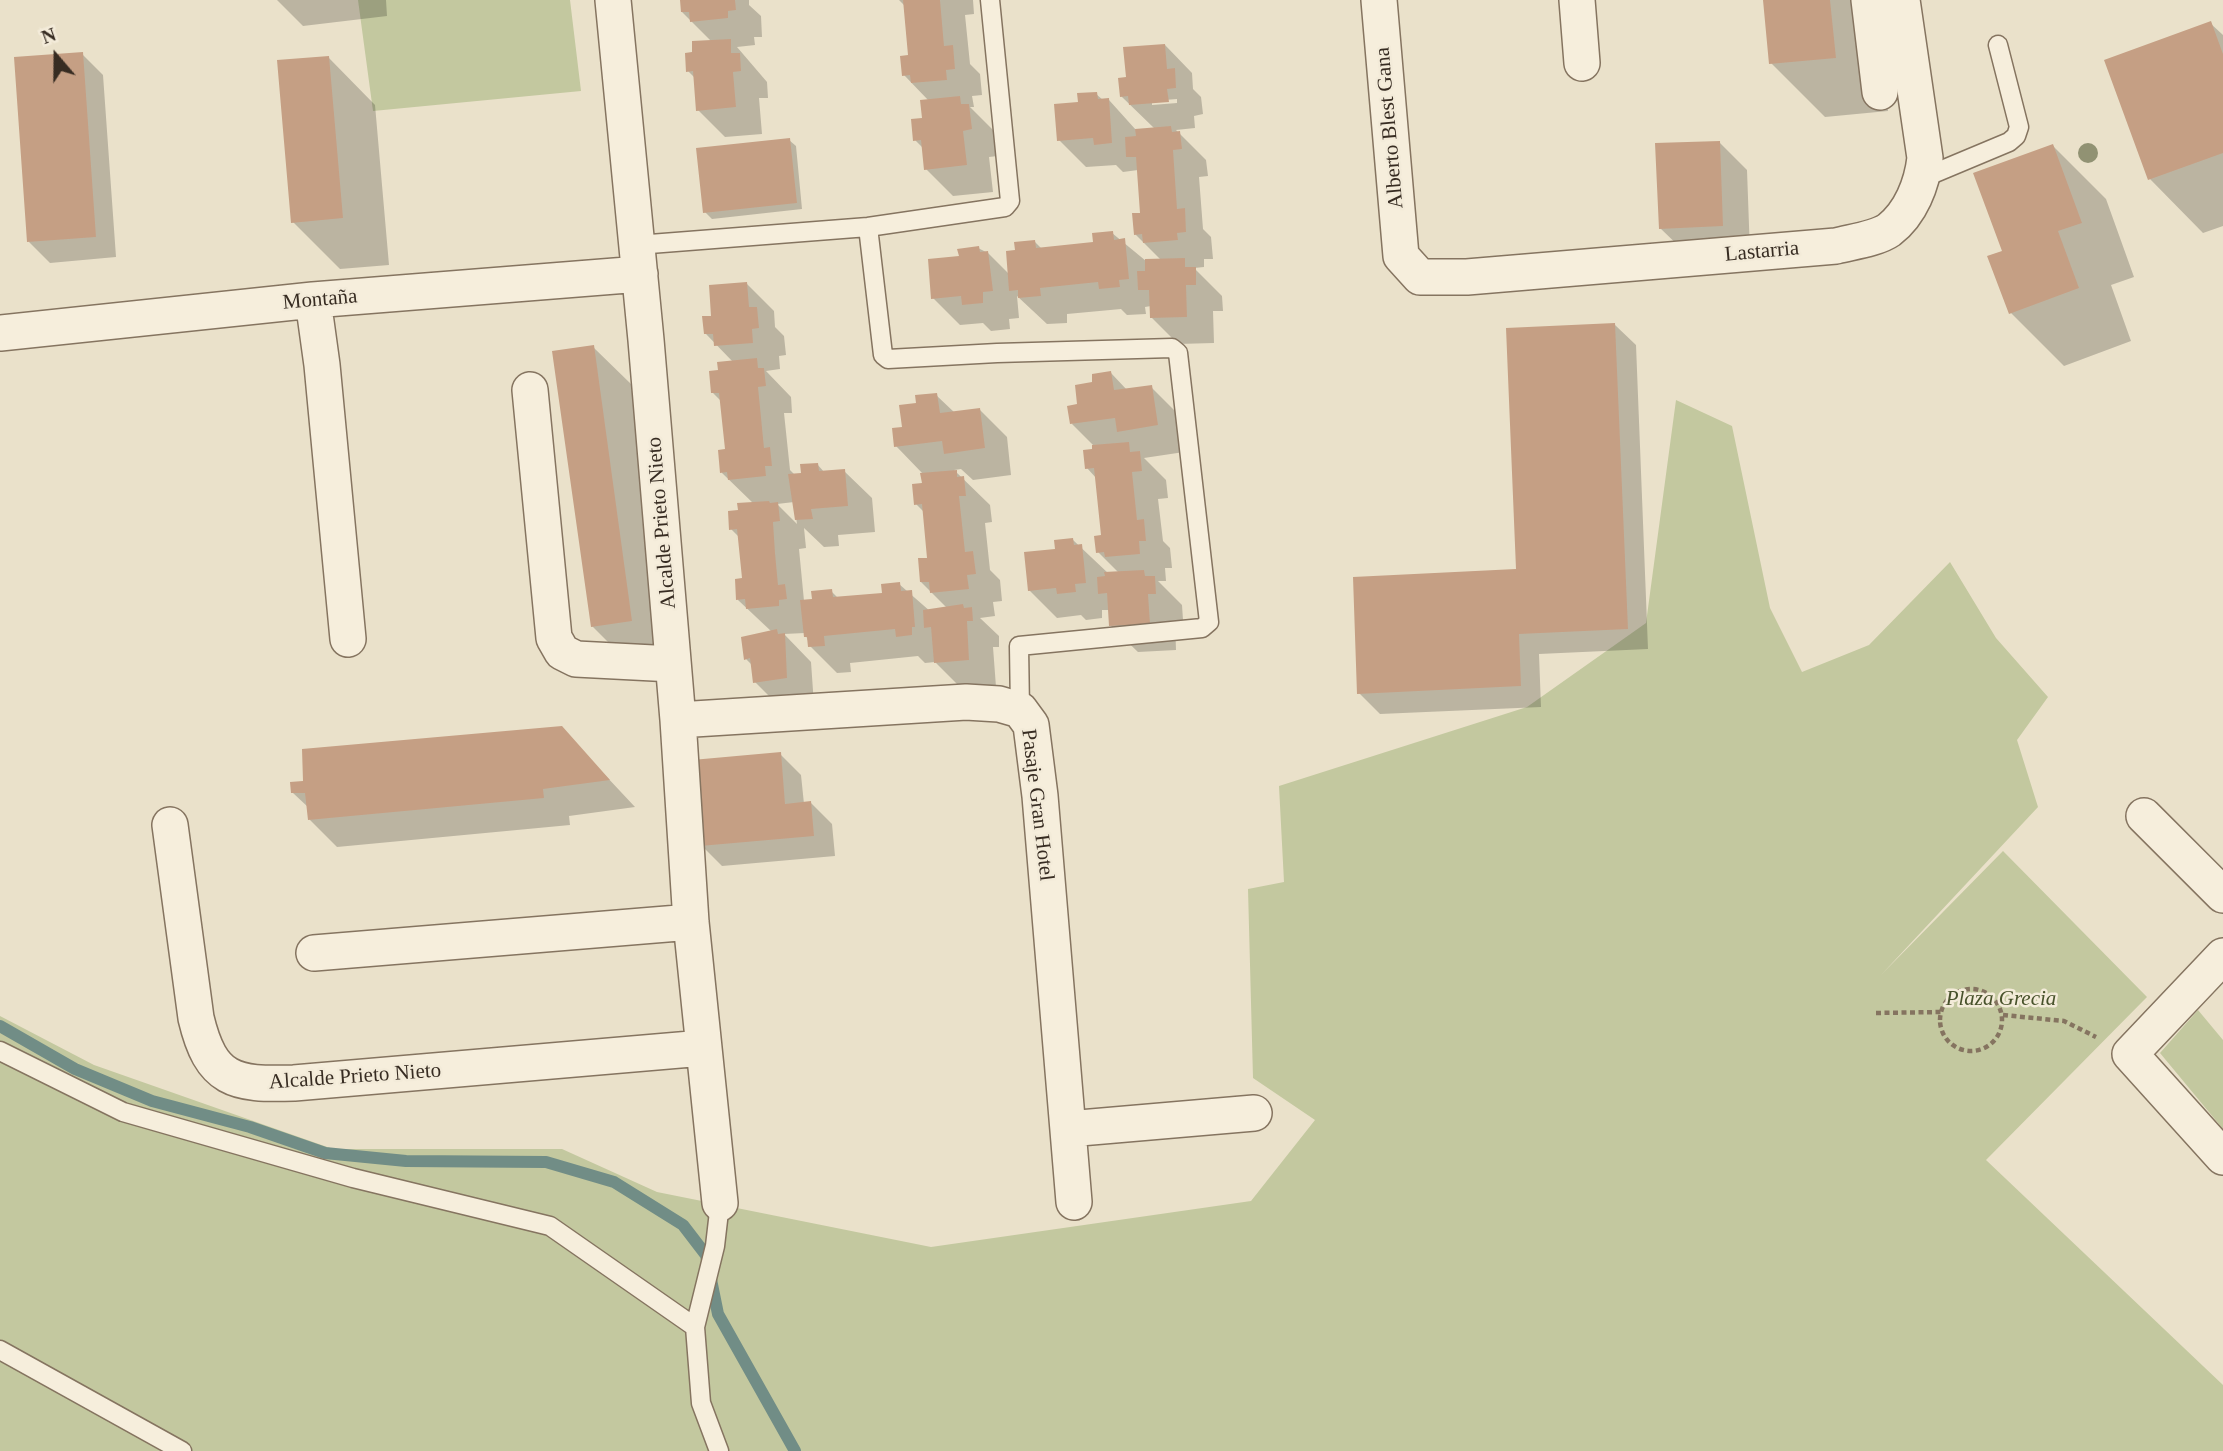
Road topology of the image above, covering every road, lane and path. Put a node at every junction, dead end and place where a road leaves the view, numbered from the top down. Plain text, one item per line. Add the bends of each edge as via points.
1 (613, 0) edge
2 (990, 0) edge
3 (1379, 0) edge
4 (1577, 0) edge
5 (1869, 0) edge
6 (1902, 0) edge
7 (1998, 45) dead end
8 (1582, 64) dead end
9 (1880, 92) dead end
10 (1923, 178) junction
11 (868, 227) junction
12 (1401, 256) joint
13 (639, 260) junction
14 (313, 300) junction
15 (0, 333) edge
16 (530, 390) dead end
17 (348, 639) dead end
18 (673, 664) junction
19 (1020, 710) junction
20 (678, 720) junction
21 (2144, 816) dead end
22 (170, 825) dead end
23 (2223, 895) edge
24 (691, 922) junction
25 (314, 953) dead end
26 (2223, 956) edge
27 (1941, 1012) junction
28 (1876, 1013) dead end
29 (2003, 1015) junction
30 (703, 1048) junction
31 (0, 1051) edge
32 (2130, 1054) junction
33 (1254, 1113) dead end
34 (1068, 1129) junction
35 (2223, 1157) edge
36 (1074, 1202) dead end
37 (720, 1203) joint
38 (695, 1327) junction
39 (0, 1350) edge
40 (182, 1451) edge
41 (719, 1451) edge

1 - 13 street, Alcalde Prieto Nieto
2 - 11 lane via 1010,201 1005,206
3 - 12 street, Alberto Blest Gana
4 - 8 street
5 - 9 street
6 - 10 street, Lastarria via 1925,158
7 - 10 lane via 2019,127 2016,136
10 - 12 street, Lastarria via 1914,198 1888,231 1836,246 1467,277 1420,277
11 - 13 lane
11 - 19 lane via 883,355 888,359 1172,348 1178,353 1209,622 1202,628 1020,646
13 - 14 street, Montaña
13 - 18 street, Alcalde Prieto Nieto
14 - 15 street, Montaña
14 - 17 street
16 - 18 street via 554,638 562,652 576,659
18 - 20 street, Alcalde Prieto Nieto
19 - 20 street, Pasaje Gran Hotel via 966,702
19 - 34 street, Pasaje Gran Hotel via 1031,725 1040,796
20 - 24 street, Alcalde Prieto Nieto
21 - 23 street
22 - 30 street, Alcalde Prieto Nieto via 203,1047 220,1071 251,1084
24 - 25 street
24 - 30 street, Alcalde Prieto Nieto
26 - 32 street
27 - 28 path
27 - 29 path via 1953,994 1970,988 1988,993
27 - 29 path via 1943,1036 1961,1050 1975,1052 1995,1042
29 - 32 path via 2064,1021
30 - 37 street, Alcalde Prieto Nieto
31 - 38 lane via 123,1112 353,1178 550,1226
32 - 35 street
33 - 34 street
34 - 36 street, Pasaje Gran Hotel
37 - 38 lane via 715,1246
38 - 41 lane via 701,1403
39 - 40 lane

